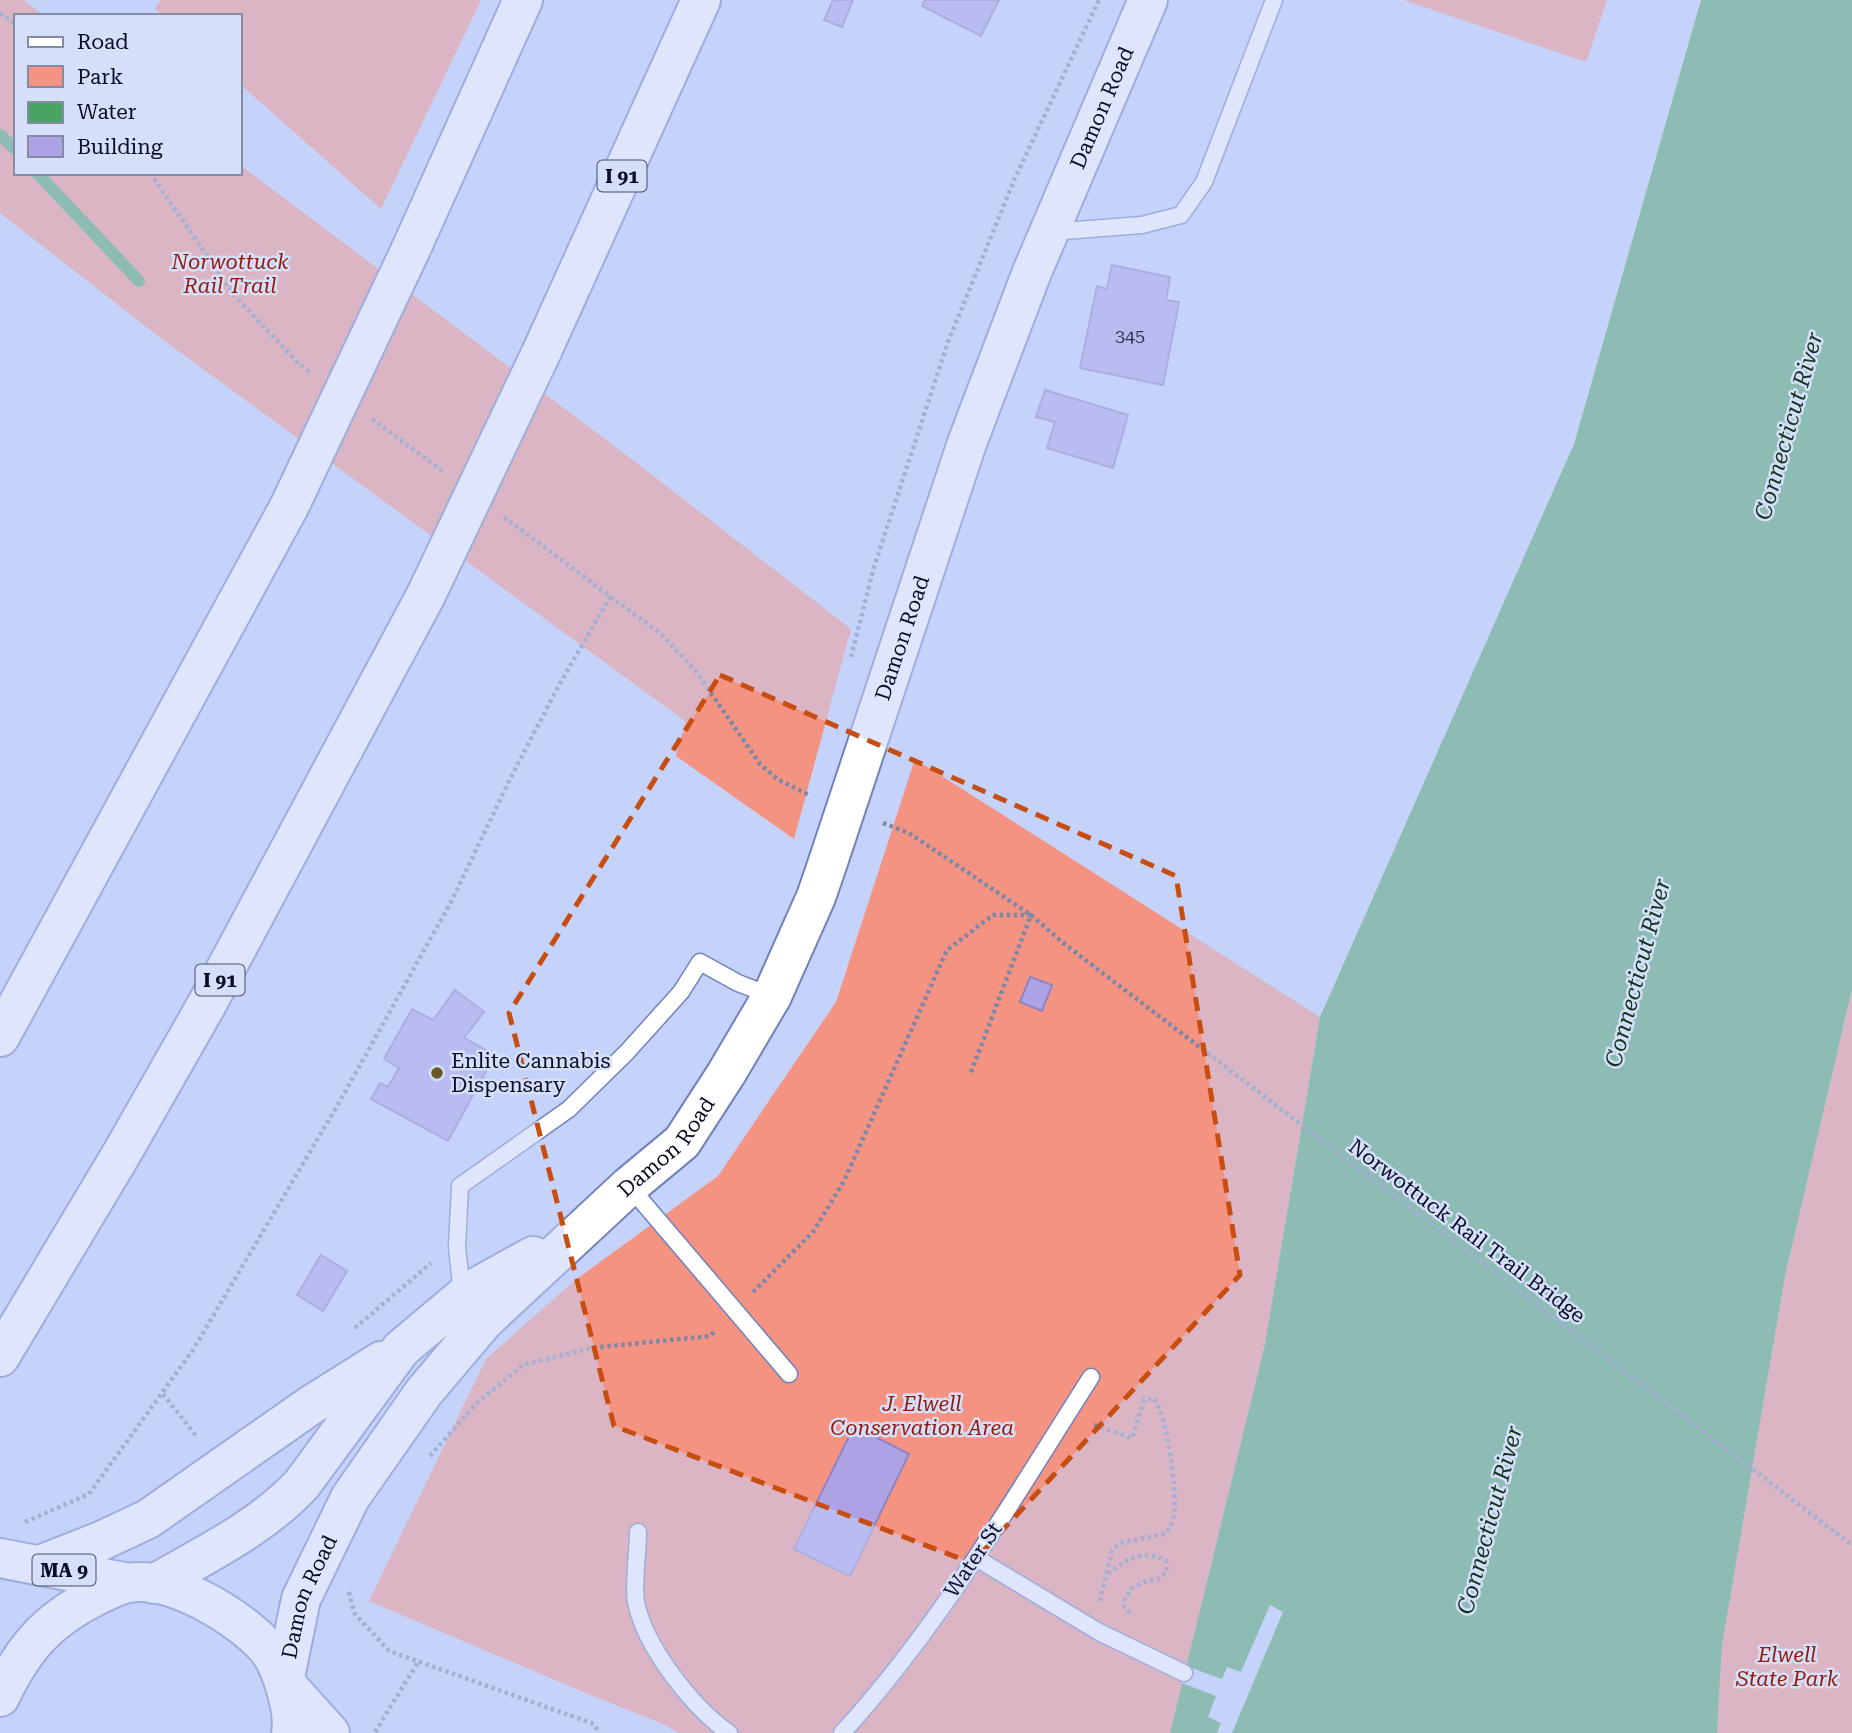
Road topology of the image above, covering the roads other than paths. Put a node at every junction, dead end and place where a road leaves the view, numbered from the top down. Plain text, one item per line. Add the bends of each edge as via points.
1 (523, 0) edge
2 (701, 0) edge
3 (1148, 0) edge
4 (1274, 0) edge
5 (1049, 232) junction
6 (772, 996) junction
7 (0, 1037) edge
8 (629, 1186) junction
9 (583, 1227) junction
10 (462, 1297) junction
11 (401, 1349) junction
12 (0, 1357) edge
13 (789, 1374) dead end
14 (1091, 1377) dead end
15 (638, 1532) dead end
16 (0, 1558) edge
17 (976, 1558) junction
18 (40, 1564) junction
19 (141, 1583) junction
20 (1184, 1673) dead end
21 (284, 1682) junction
22 (0, 1697) edge
23 (291, 1733) edge
24 (330, 1733) edge
25 (729, 1733) edge
26 (842, 1733) edge

1 - 7 main road, bridge via 289,508
2 - 12 main road, I 91, bridge via 426,595 207,1004
3 - 5 main road, Damon Road
4 - 5 lane via 1204,182 1181,215 1142,225
5 - 6 main road, Damon Road via 967,443 816,897
6 - 8 main road, Damon Road via 682,1142
6 - 10 lane via 700,962 673,1001 569,1110 460,1186 457,1247
8 - 9 main road, Damon Road
8 - 13 lane
9 - 10 main road, Damon Road
9 - 21 main road, Damon Road via 484,1321 424,1392 350,1498 301,1600
10 - 11 main road, Damon Road
11 - 18 main road, Damon Road via 311,1405 148,1519
11 - 19 main road, Damon Road via 284,1504 258,1524
14 - 17 lane, Water St
15 - 25 lane via 635,1599 651,1640 688,1694
16 - 18 main road, MA 9
17 - 20 lane via 1094,1630
17 - 26 lane, Water St via 927,1629
18 - 19 main road, MA 9
19 - 21 main road via 194,1596 251,1633 268,1649
19 - 22 main road, Damon Road via 79,1605 47,1626 26,1650
21 - 23 main road
21 - 24 main road

